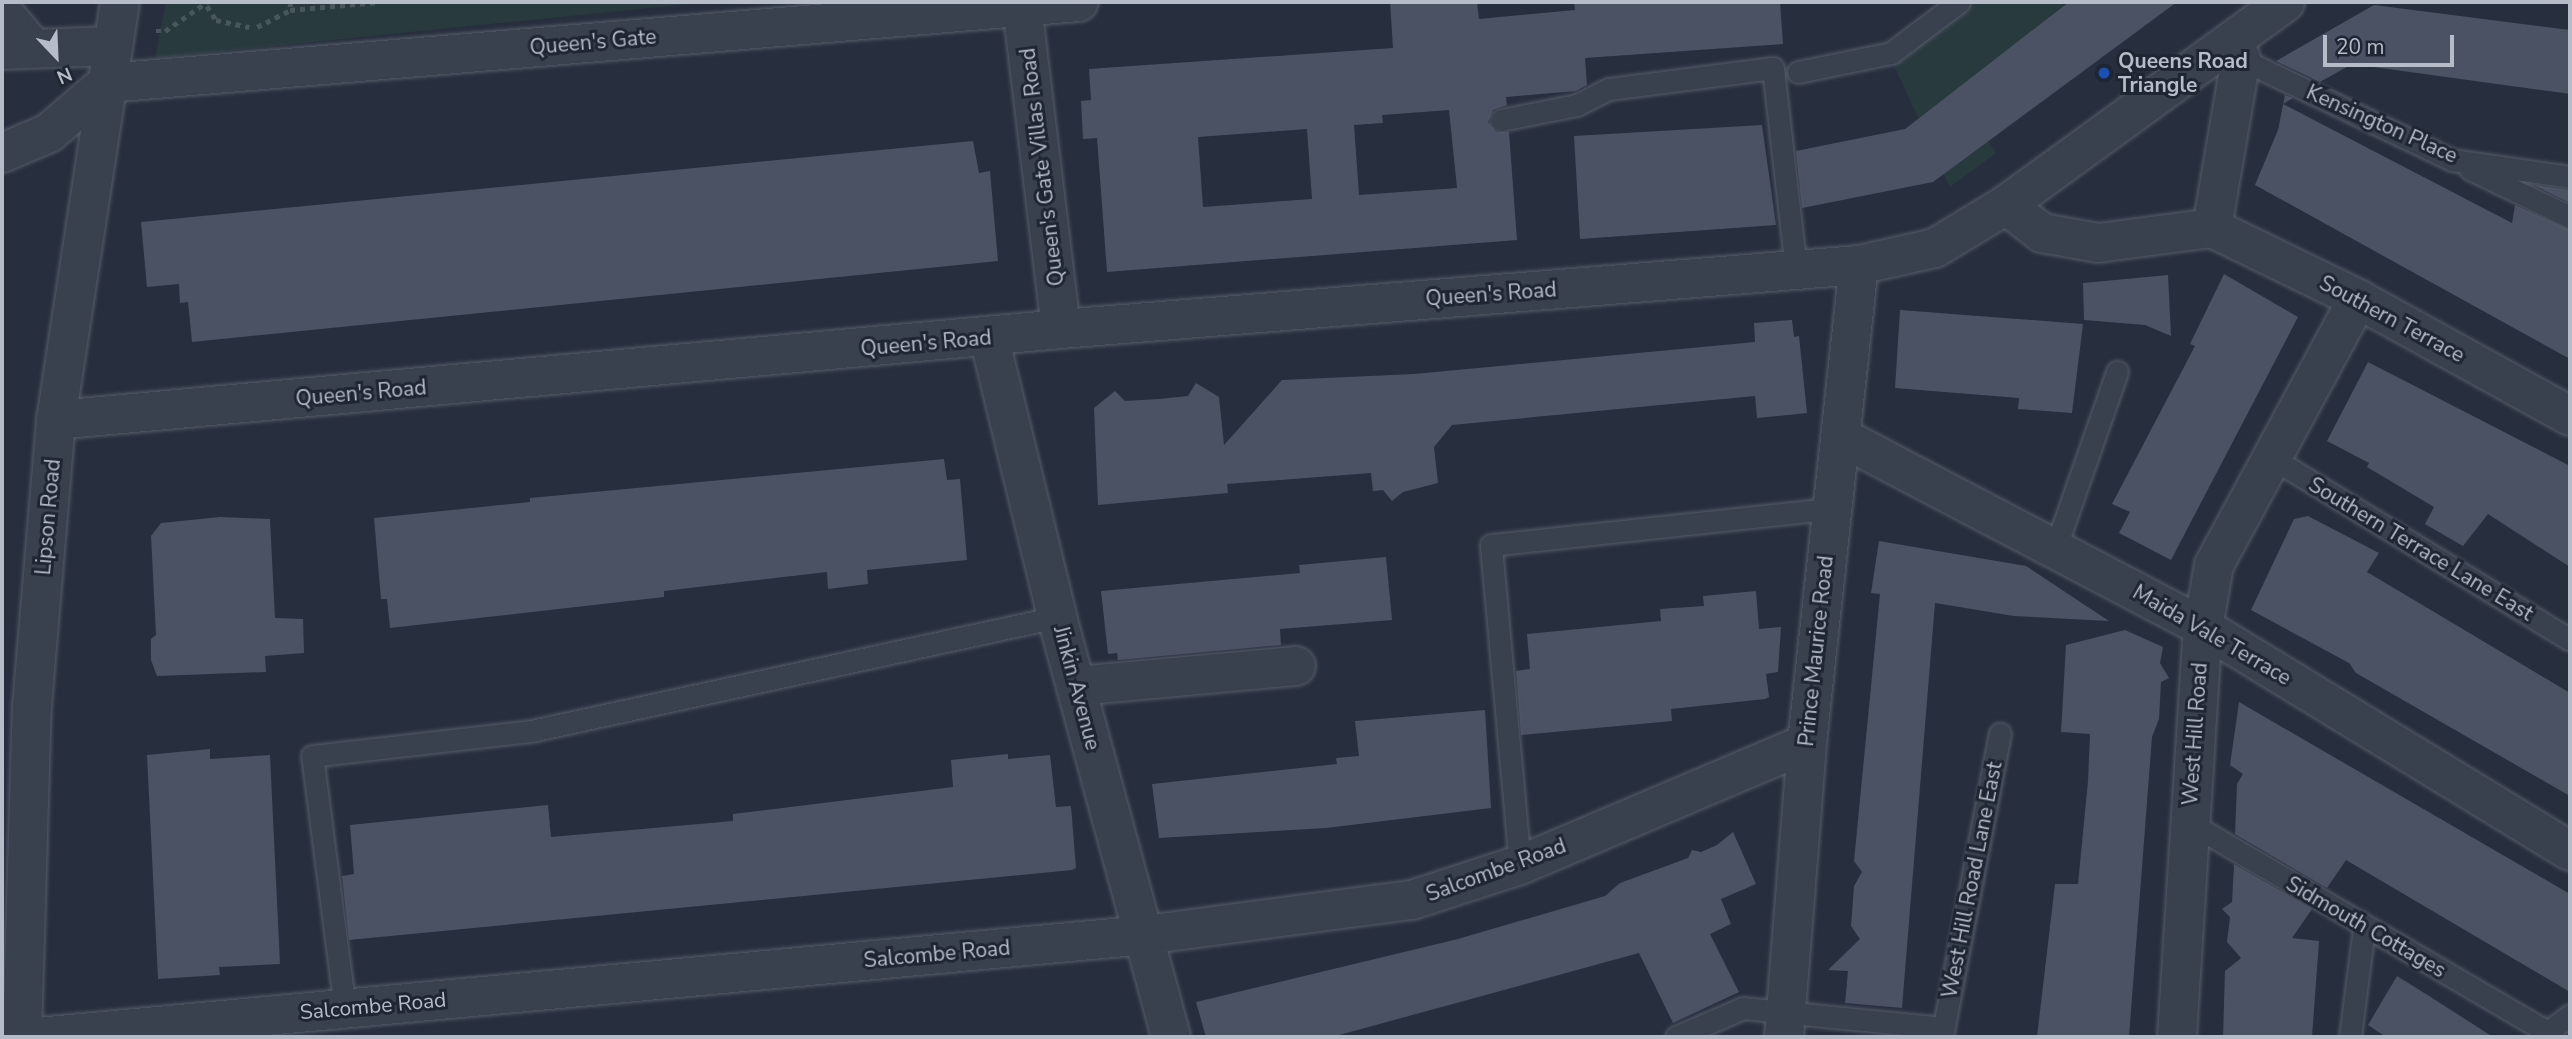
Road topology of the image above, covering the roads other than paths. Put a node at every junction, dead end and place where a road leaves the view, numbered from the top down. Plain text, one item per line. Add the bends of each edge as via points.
1 (1079, 2) edge
2 (1959, 2) edge
3 (1023, 6) junction
4 (2, 11) edge
5 (2253, 25) edge
6 (113, 41) edge
7 (18, 49) edge
8 (1798, 72) dead end
9 (1502, 120) dead end
10 (2, 153) edge
11 (2452, 160) junction
12 (2570, 177) edge
13 (2006, 205) junction
14 (2570, 217) edge
15 (2212, 228) junction
16 (1859, 265) junction
17 (1796, 270) junction
18 (2358, 299) junction
19 (1061, 329) junction
20 (989, 338) junction
21 (2117, 372) dead end
22 (2570, 416) edge
23 (56, 420) junction
24 (1843, 438) junction
25 (2272, 458) junction
26 (1830, 509) junction
27 (2055, 549) junction
28 (1057, 617) junction
29 (2203, 627) junction
30 (2570, 640) edge
31 (1296, 666) dead end
32 (1076, 686) junction
33 (17, 707) edge
34 (2000, 733) dead end
35 (1807, 743) junction
36 (2188, 822) junction
37 (2570, 851) edge
38 (1520, 865) junction
39 (2364, 927) junction
40 (1145, 935) junction
41 (345, 1009) junction
42 (2570, 1015) edge
43 (1786, 1024) edge
44 (238, 1028) edge
45 (1942, 1033) edge
46 (2543, 1034) edge
47 (22, 1037) edge
48 (38, 1037) edge
49 (1171, 1037) edge
50 (1676, 1037) edge
51 (2177, 1037) edge
52 (2350, 1037) edge

1 - 3 street, Queen's Gate
2 - 8 lane via 1891,53
3 - 6 street, Queen's Gate
3 - 19 street, Queen's Gate Villas Road
4 - 7 street
5 - 11 lane, Kensington Place
5 - 13 street, Queen's Road
5 - 15 street
6 - 7 street, Queen's Gate
6 - 10 street via 49,133
6 - 23 street, Lipson Road
9 - 17 lane via 1577,105 1609,89 1773,68
11 - 12 lane, Kensington Place
11 - 14 lane
13 - 15 street via 2042,233 2098,243
13 - 16 street, Queen's Road via 1935,248
15 - 18 street, Southern Terrace
16 - 17 street, Queen's Road
16 - 24 street, Prince Maurice Road
17 - 19 street, Queen's Road
18 - 22 street, Southern Terrace
18 - 25 street, West Hill Road
19 - 20 street, Queen's Road
20 - 23 street, Queen's Road
20 - 28 street, Jinkin Avenue
21 - 27 lane
23 - 33 street, Lipson Road
24 - 26 street, Prince Maurice Road
24 - 27 street, Maida Vale Terrace
25 - 29 street, West Hill Road via 2214,565
25 - 30 lane, Southern Terrace Lane East
26 - 35 street, Prince Maurice Road
26 - 38 lane via 1491,545
27 - 29 street, Maida Vale Terrace
28 - 32 street, Jinkin Avenue
28 - 41 lane via 531,732 312,756
29 - 36 street, West Hill Road
29 - 37 street, Maida Vale Terrace
31 - 32 street
32 - 40 street, Jinkin Avenue
33 - 47 street, Lipson Road
34 - 45 lane, West Hill Road Lane East
35 - 38 street, Salcombe Road
35 - 43 street, Prince Maurice Road
36 - 39 lane, Sidmouth Cottages
36 - 51 street, West Hill Road
38 - 40 street, Salcombe Road via 1412,900
39 - 46 lane, Sidmouth Cottages
39 - 52 lane
40 - 41 street, Salcombe Road
40 - 49 street, Jinkin Avenue
41 - 44 street, Salcombe Road
42 - 46 lane
43 - 45 lane, West Hill Road Lane East
43 - 50 lane, West Hill Road Lane East via 1743,1008
44 - 48 street, Salcombe Road

